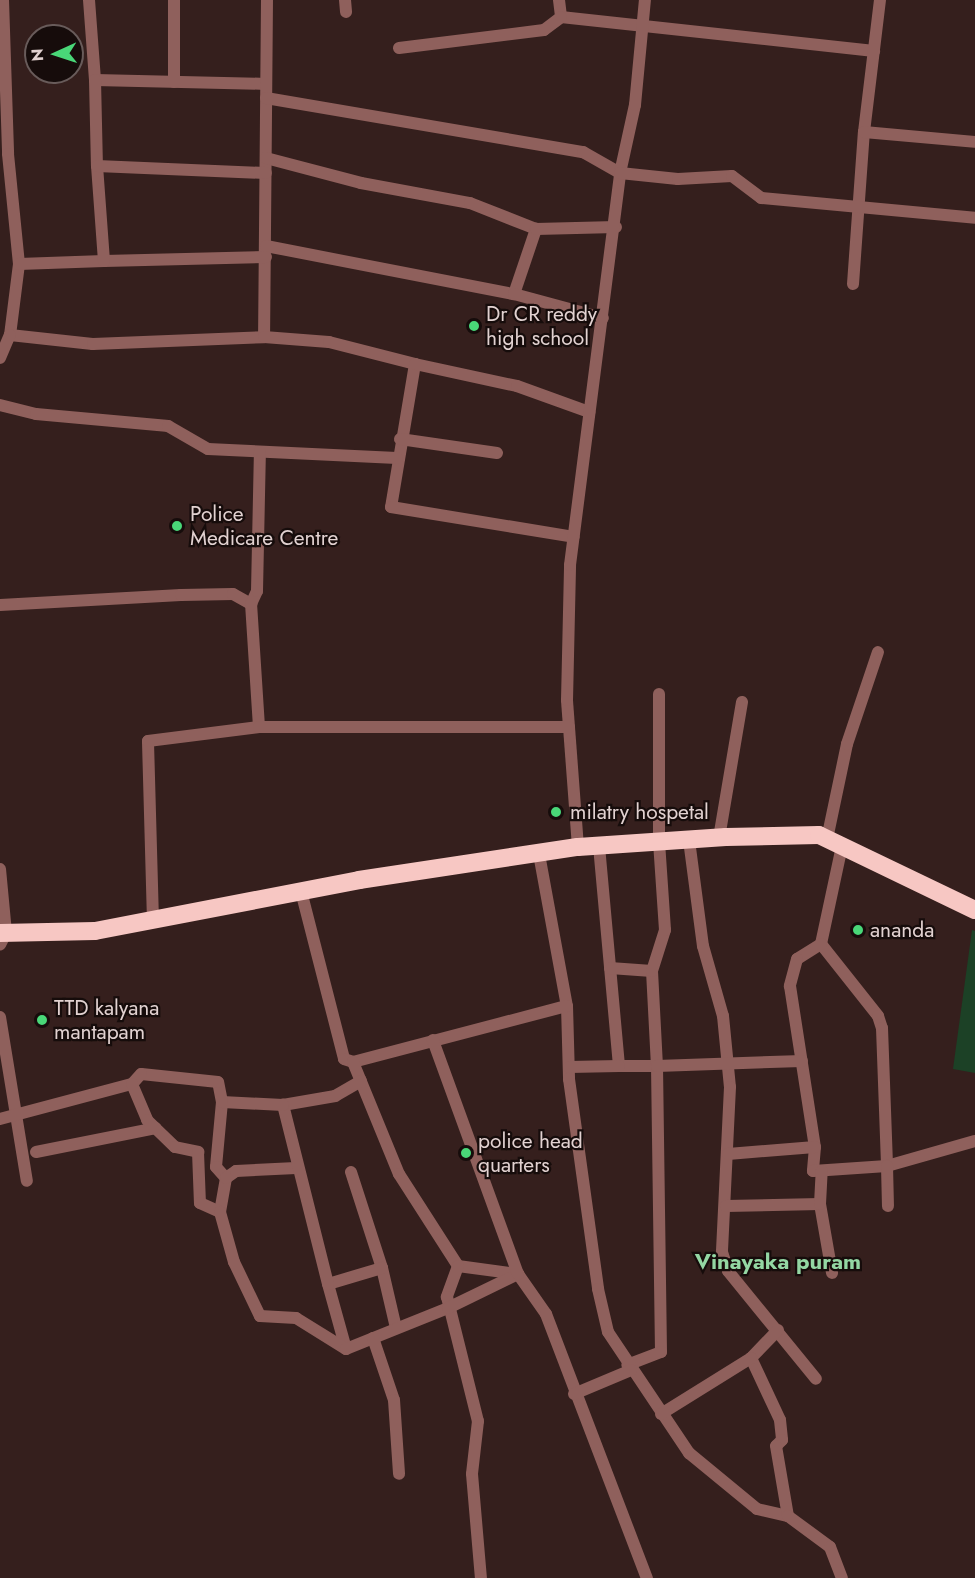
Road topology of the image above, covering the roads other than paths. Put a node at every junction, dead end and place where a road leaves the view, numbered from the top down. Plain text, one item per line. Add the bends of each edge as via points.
1 (3, 0) edge
2 (89, 0) edge
3 (174, 0) edge
4 (267, 0) edge
5 (559, 0) edge
6 (645, 0) edge
7 (880, 0) edge
8 (561, 17) junction
9 (642, 23) junction
10 (399, 48) dead end
11 (874, 51) junction
12 (95, 80) junction
13 (174, 82) junction
14 (266, 84) junction
15 (4, 92) edge
16 (266, 98) junction
17 (864, 132) junction
18 (975, 142) edge
19 (266, 158) junction
20 (98, 166) junction
21 (266, 173) junction
22 (620, 173) junction
23 (5, 182) edge
24 (860, 205) junction
25 (975, 218) edge
26 (616, 226) junction
27 (536, 229) junction
28 (266, 251) junction
29 (104, 261) junction
30 (19, 264) junction
31 (853, 284) dead end
32 (514, 294) junction
33 (603, 318) junction
34 (10, 335) junction
35 (264, 337) junction
36 (0, 358) edge
37 (415, 364) junction
38 (0, 405) edge
39 (589, 412) junction
40 (400, 439) junction
41 (260, 452) junction
42 (497, 453) dead end
43 (397, 458) junction
44 (574, 537) junction
45 (251, 604) junction
46 (0, 605) edge
47 (878, 652) dead end
48 (659, 694) dead end
49 (741, 702) dead end
50 (259, 727) junction
51 (569, 727) junction
52 (719, 838) junction
53 (689, 840) junction
54 (659, 842) junction
55 (835, 843) junction
56 (599, 846) junction
57 (578, 848) junction
58 (539, 854) junction
59 (0, 868) edge
60 (302, 895) junction
61 (975, 910) edge
62 (153, 921) junction
63 (2, 937) edge
64 (821, 944) junction
65 (610, 968) junction
66 (652, 971) junction
67 (567, 1006) junction
68 (0, 1017) edge
69 (433, 1040) junction
70 (802, 1061) junction
71 (353, 1062) junction
72 (728, 1064) junction
73 (619, 1066) junction
74 (657, 1066) junction
75 (569, 1067) junction
76 (361, 1081) junction
77 (132, 1084) junction
78 (222, 1102) junction
79 (284, 1106) junction
80 (17, 1114) junction
81 (0, 1119) edge
82 (156, 1128) junction
83 (975, 1141) edge
84 (815, 1147) junction
85 (36, 1152) dead end
86 (728, 1154) junction
87 (887, 1166) junction
88 (296, 1168) junction
89 (822, 1171) junction
90 (351, 1172) dead end
91 (226, 1178) junction
92 (27, 1181) dead end
93 (820, 1204) junction
94 (726, 1206) junction
95 (888, 1206) dead end
96 (220, 1212) junction
97 (458, 1266) junction
98 (382, 1268) junction
99 (832, 1273) dead end
100 (518, 1274) junction
101 (327, 1284) junction
102 (448, 1308) junction
103 (396, 1328) junction
104 (778, 1330) junction
105 (373, 1338) junction
106 (346, 1349) junction
107 (752, 1358) junction
108 (629, 1367) junction
109 (816, 1379) dead end
110 (573, 1394) junction
111 (661, 1414) junction
112 (399, 1474) dead end
113 (788, 1516) junction
114 (481, 1578) edge
115 (647, 1578) edge
116 (842, 1578) edge

1 - 15 street
2 - 12 street
3 - 13 street
4 - 14 street
5 - 8 street
6 - 9 street
7 - 11 street
8 - 9 street
8 - 10 street via 544,30
9 - 11 street
9 - 22 street via 635,105
11 - 17 street
12 - 13 street
12 - 20 street
13 - 14 street
14 - 16 street
15 - 23 street
16 - 19 street
16 - 22 street via 583,152
17 - 18 street
17 - 24 street
19 - 21 street
19 - 27 street via 361,183 470,203
20 - 21 street
20 - 29 street
21 - 28 street
22 - 24 street via 678,179 732,176 760,198
22 - 26 street
23 - 30 street
24 - 25 street
24 - 31 street
26 - 27 street
26 - 33 street
27 - 32 street
28 - 29 street
28 - 32 street
28 - 35 street
29 - 30 street
30 - 34 street
32 - 33 street
33 - 39 street
34 - 35 street via 93,344
34 - 36 street
35 - 37 street via 329,342
37 - 39 street via 517,386
37 - 40 street
38 - 41 street via 36,414 168,426 208,450
39 - 44 street
40 - 42 street
40 - 43 street
41 - 43 street
41 - 45 street via 257,591
43 - 44 street via 391,507
44 - 51 street via 570,565
45 - 46 street via 233,594 181,594
45 - 50 street
47 - 55 street via 848,744
48 - 54 street
49 - 52 street
50 - 51 street
50 - 62 street via 148,741
51 - 57 street
52 - 53 highway
52 - 55 highway via 819,836
53 - 54 highway
53 - 72 street via 695,900 723,1016
54 - 56 highway
54 - 66 street via 665,930
55 - 61 highway
55 - 64 street
56 - 57 highway
56 - 65 street
57 - 58 highway
58 - 60 highway via 359,880
58 - 67 street
59 - 63 street
60 - 62 highway
60 - 71 street via 344,1059
62 - 63 highway via 95,931
64 - 70 street via 797,959 790,986
64 - 87 street via 878,1016 882,1028
65 - 66 street
65 - 73 street
66 - 74 street
67 - 69 street
67 - 75 street
68 - 80 street
69 - 71 street
69 - 100 street
70 - 72 street
70 - 84 street
71 - 76 street
72 - 74 street
72 - 86 street
73 - 74 street
73 - 75 street
74 - 108 street via 661,1352
75 - 108 street via 598,1289 608,1332
76 - 79 street via 335,1096
76 - 97 street via 399,1174
77 - 78 street via 141,1074 218,1082
77 - 80 street
77 - 82 street
78 - 79 street
78 - 91 street via 216,1167
79 - 88 street
80 - 81 street
80 - 92 street
82 - 85 street
82 - 96 street via 175,1147 198,1152 200,1203
83 - 87 street
84 - 86 street
84 - 89 street via 813,1171
86 - 94 street
87 - 89 street
87 - 95 street
88 - 91 street via 236,1171
88 - 101 street
89 - 93 street
90 - 98 street
91 - 96 street
93 - 94 street
93 - 99 street
94 - 104 street via 722,1252 728,1271
96 - 106 street via 234,1262 260,1316 296,1318
97 - 100 street
97 - 102 street via 447,1297
98 - 101 street
98 - 103 street
100 - 102 street
100 - 110 street via 546,1314
101 - 106 street
102 - 103 street
102 - 114 street via 478,1421 472,1474
103 - 105 street
104 - 107 street
104 - 109 street
105 - 106 street
105 - 112 street via 394,1400
107 - 111 street
107 - 113 street via 780,1420 782,1440 776,1446
108 - 110 street
108 - 111 street
110 - 115 street
111 - 113 street via 689,1453 732,1491 757,1509
113 - 116 street via 830,1547

